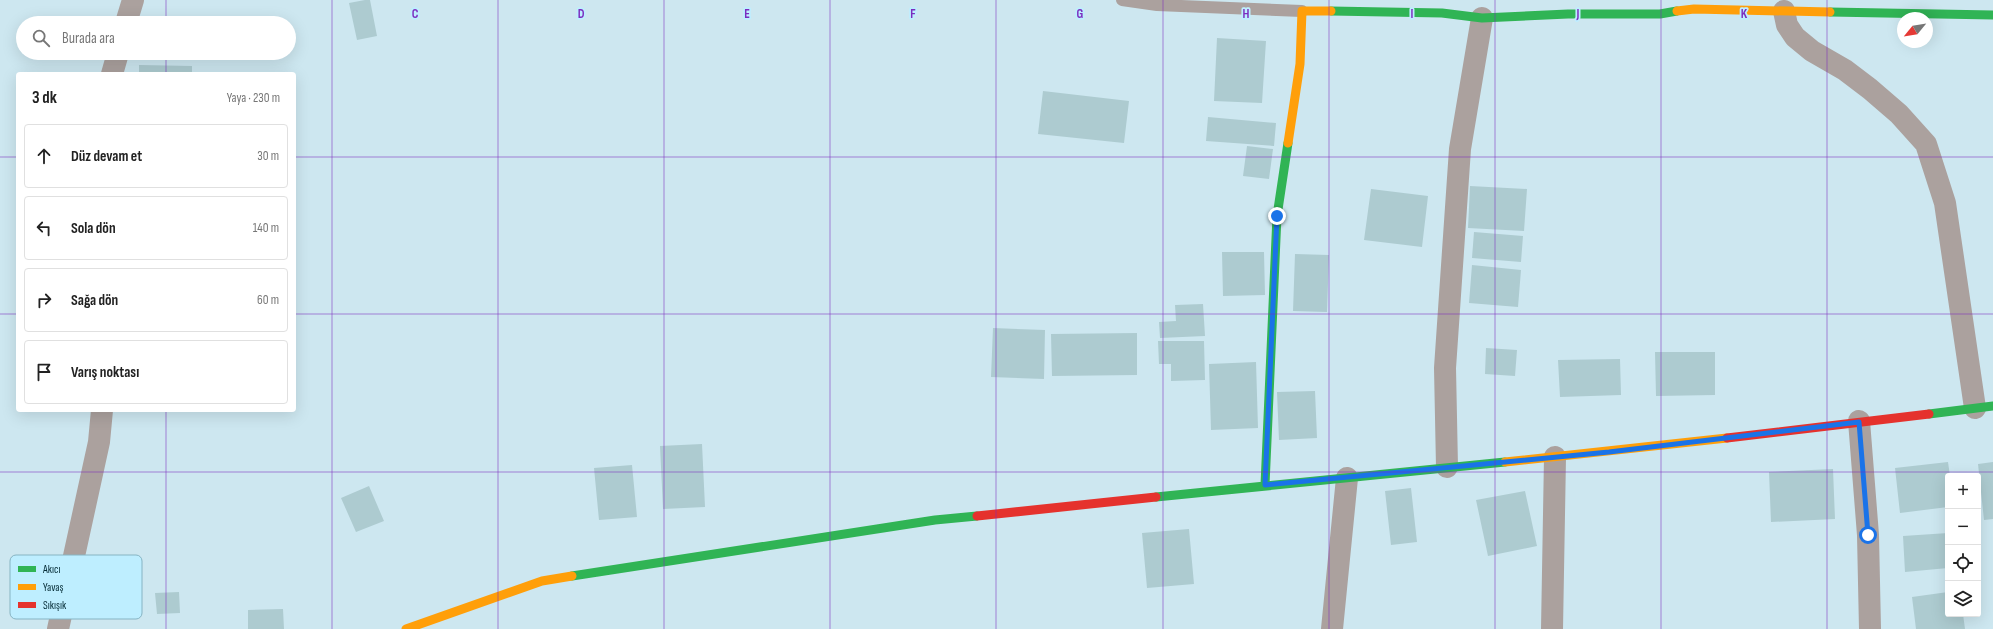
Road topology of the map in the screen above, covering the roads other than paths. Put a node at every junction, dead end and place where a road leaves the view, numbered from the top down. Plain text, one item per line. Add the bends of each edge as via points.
1 (133, 0) edge
2 (1122, 0) edge
3 (1693, 4) edge
4 (1302, 11) junction
5 (1784, 11) junction
6 (1993, 15) edge
7 (128, 16) edge
8 (1482, 18) junction
9 (116, 60) edge
10 (113, 72) edge
11 (1984, 407) edge
12 (102, 412) edge
13 (1859, 422) junction
14 (1555, 457) junction
15 (1447, 467) junction
16 (1346, 478) junction
17 (1265, 485) junction
18 (74, 555) edge
19 (60, 619) edge
20 (58, 629) edge
21 (406, 629) edge
22 (1332, 629) edge
23 (1552, 629) edge
24 (1870, 629) edge

1 - 7 street
2 - 4 lane via 1157,5
3 - 5 street
3 - 8 street via 1660,14 1568,14
4 - 8 street via 1442,13
4 - 17 street via 1300,64 1277,216
5 - 6 street
5 - 11 street via 1787,25 1795,37 1870,89 1899,114 1926,144 1944,202
8 - 15 street via 1460,149 1445,368
9 - 10 street
11 - 13 street
12 - 18 street via 99,442
13 - 14 street
13 - 24 street via 1868,535
14 - 15 street
14 - 23 street
15 - 16 street
16 - 17 street
16 - 22 street
17 - 21 street via 936,520 542,581
19 - 20 street

